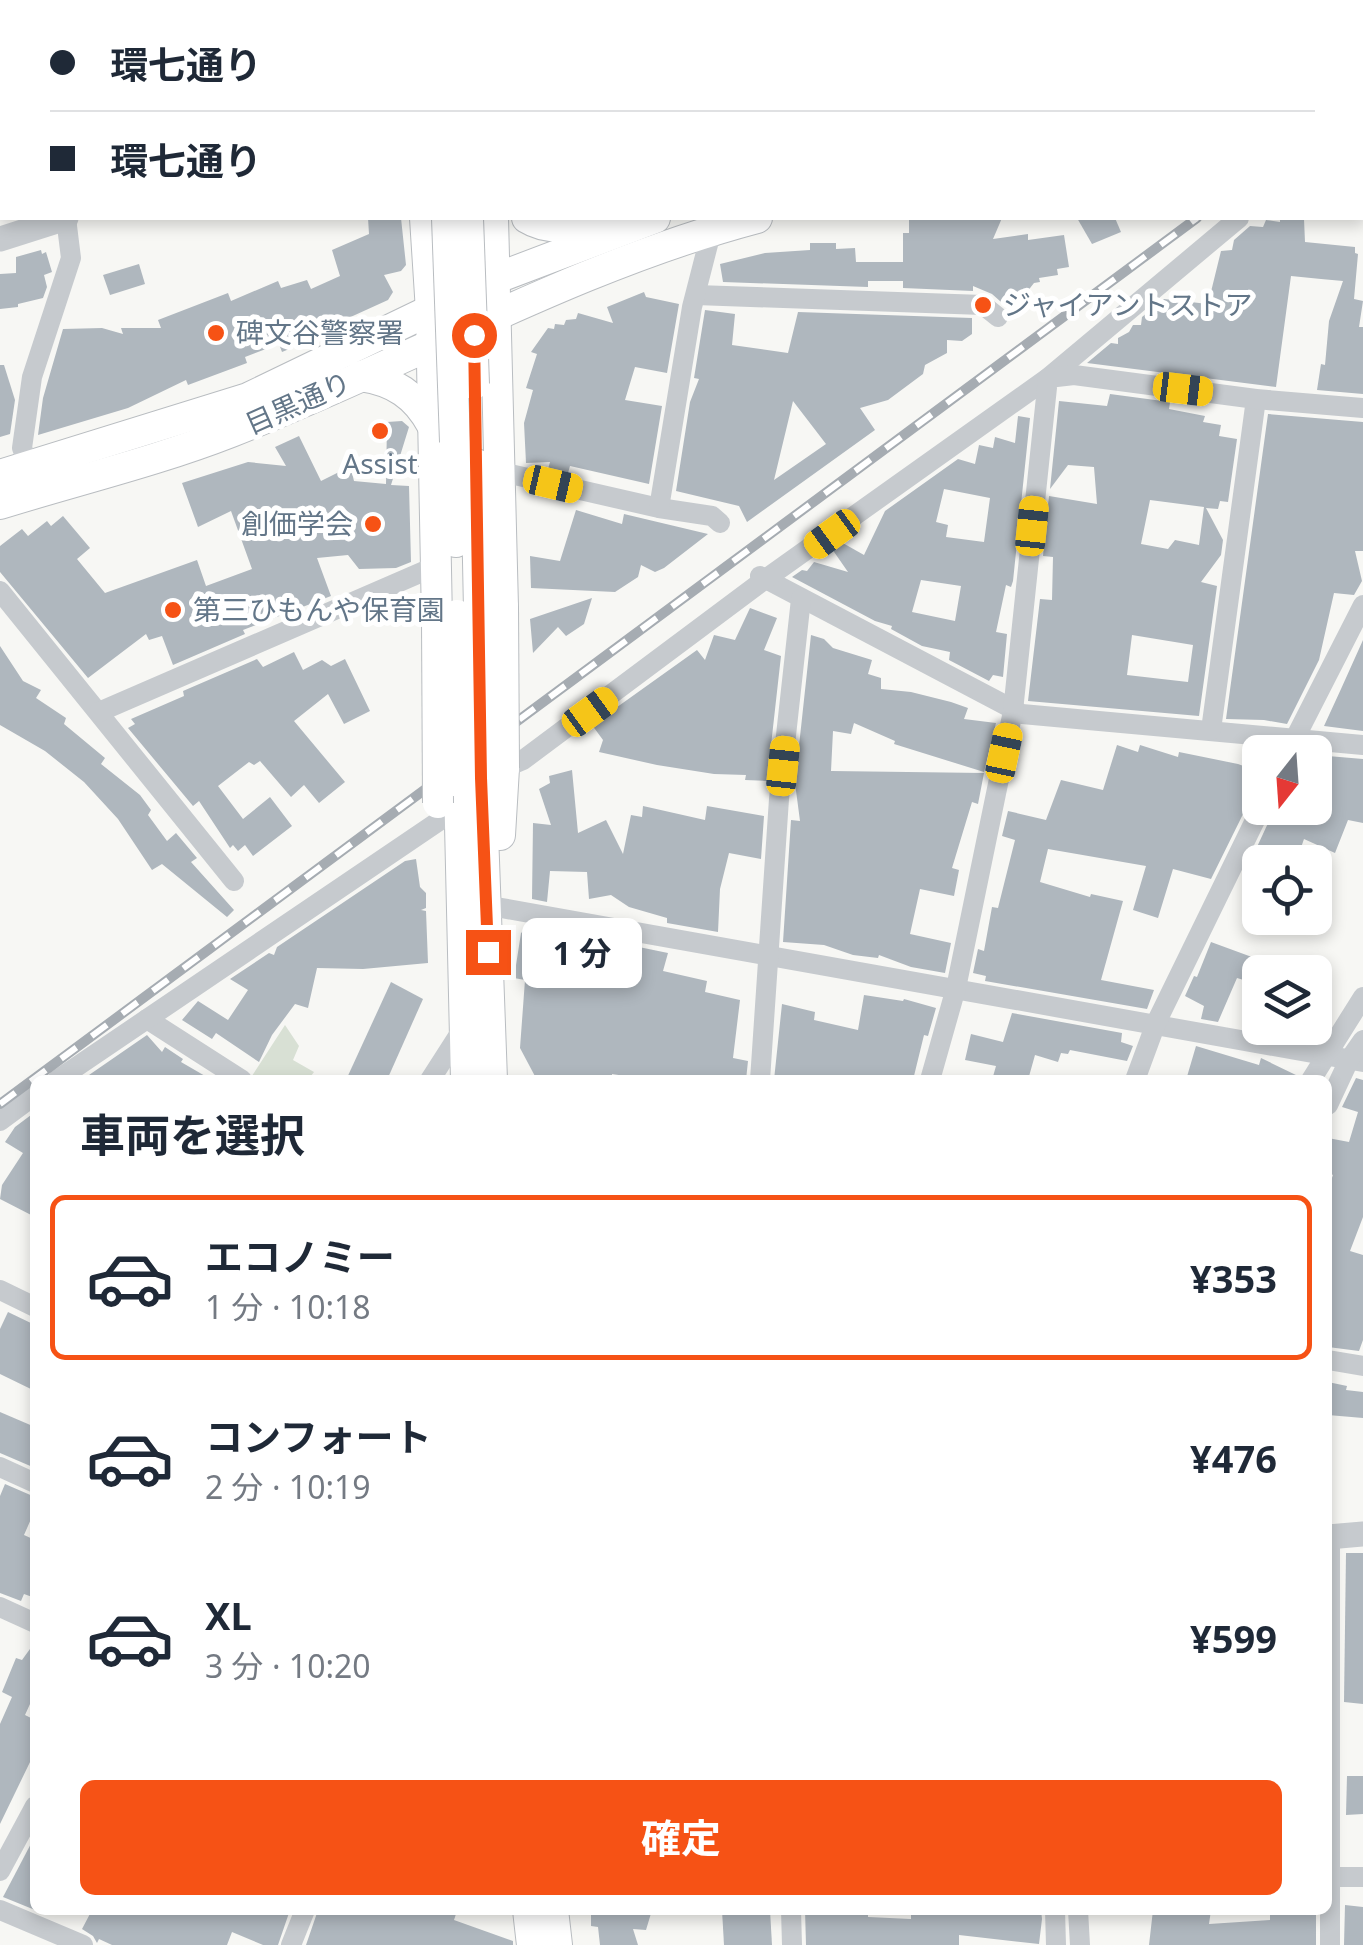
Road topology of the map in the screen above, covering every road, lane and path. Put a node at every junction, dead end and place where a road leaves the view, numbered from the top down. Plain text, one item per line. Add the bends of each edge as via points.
1 (59, 220) edge
2 (66, 220) edge
3 (424, 220) edge
4 (447, 220) edge
5 (468, 220) edge
6 (493, 220) edge
7 (530, 220) edge
8 (611, 220) edge
9 (647, 220) edge
10 (750, 220) edge
11 (1237, 220) edge
12 (712, 230) junction
13 (0, 238) edge
14 (496, 278) junction
15 (696, 294) junction
16 (431, 311) junction
17 (498, 312) junction
18 (998, 317) dead end
19 (432, 343) junction
20 (360, 376) junction
21 (1048, 378) junction
22 (1256, 398) junction
23 (1363, 408) edge
24 (454, 436) junction
25 (14, 471) edge
26 (502, 472) junction
27 (0, 504) edge
28 (659, 508) junction
29 (720, 524) dead end
30 (436, 566) junction
31 (762, 578) junction
32 (0, 591) edge
33 (801, 599) junction
34 (1363, 605) edge
35 (469, 614) junction
36 (1013, 710) junction
37 (99, 712) junction
38 (1211, 730) junction
39 (1298, 735) edge
40 (1242, 736) edge
41 (1332, 745) edge
42 (1363, 745) edge
43 (464, 791) junction
44 (1253, 825) edge
45 (234, 881) dead end
46 (496, 906) junction
47 (476, 953) junction
48 (770, 955) junction
49 (956, 988) junction
50 (1363, 997) edge
51 (147, 1019) junction
52 (1156, 1023) junction
53 (465, 1024) junction
54 (1363, 1040) edge
55 (1324, 1057) junction
56 (1356, 1061) edge
57 (1137, 1073) edge
58 (65, 1075) edge
59 (234, 1075) edge
60 (433, 1075) edge
61 (466, 1075) edge
62 (491, 1075) edge
63 (760, 1075) edge
64 (931, 1075) edge
65 (1314, 1075) edge
66 (1332, 1099) edge
67 (30, 1101) edge
68 (0, 1121) edge
69 (3, 1297) edge
70 (30, 1305) edge
71 (1332, 1361) edge
72 (1363, 1366) edge
73 (0, 1467) edge
74 (30, 1481) edge
75 (1363, 1534) edge
76 (1332, 1536) edge
77 (0, 1606) edge
78 (30, 1621) edge
79 (30, 1815) edge
80 (0, 1872) edge
81 (1332, 1877) edge
82 (1363, 1877) edge
83 (0, 1910) edge
84 (302, 1915) edge
85 (529, 1915) edge
86 (554, 1915) edge
87 (791, 1915) edge
88 (1054, 1915) edge
89 (1078, 1915) edge
90 (1330, 1915) edge
91 (82, 1945) edge
92 (290, 1945) edge
93 (532, 1945) edge
94 (557, 1945) edge
95 (792, 1945) edge
96 (1056, 1945) edge
97 (1080, 1945) edge
98 (1330, 1945) edge

1 - 13 street
2 - 25 street via 70,258 32,377
3 - 16 main road
4 - 24 main road, bridge
5 - 24 main road, bridge
6 - 14 main road
7 - 8 main road via 558,228
9 - 14 main road, 目黒通り
10 - 12 main road, 目黒通り
11 - 21 street
12 - 15 street
12 - 17 main road, 目黒通り
14 - 16 main road, 目黒通り
14 - 17 main road
15 - 18 street via 983,306
15 - 28 street
16 - 19 main road
16 - 25 main road, 目黒通り via 248,398
17 - 19 main road, 目黒通り
17 - 26 main road
19 - 20 main road, 目黒通り
19 - 24 main road
20 - 24 main road via 403,390
20 - 27 main road, 目黒通り via 230,432
21 - 22 street via 1074,375
21 - 31 street
21 - 36 street
22 - 23 street
22 - 38 street
24 - 30 main road
24 - 35 main road
26 - 28 street
26 - 35 main road
28 - 29 street via 712,516
30 - 35 main road
30 - 37 street
31 - 33 street
31 - 43 street via 523,760
32 - 37 street
33 - 36 street
33 - 48 street
34 - 39 street
35 - 43 main road, bridge
35 - 43 main road, bridge
36 - 38 street
36 - 49 street
37 - 45 street
38 - 40 street
41 - 42 street
43 - 46 main road
43 - 47 main road
43 - 47 main road
43 - 51 street
44 - 52 street
46 - 47 main road
46 - 48 street
47 - 53 main road
47 - 62 main road
48 - 49 street
48 - 63 street
49 - 52 street
49 - 64 street
50 - 55 street
51 - 58 street
51 - 59 street
52 - 55 street
52 - 57 street
53 - 60 street
53 - 61 main road
54 - 56 street
55 - 56 street
55 - 65 street
56 - 66 street
67 - 68 street
69 - 70 street
71 - 72 street
73 - 74 street
75 - 76 street
77 - 78 street
79 - 80 street
81 - 82 street
83 - 91 street
84 - 92 street
85 - 93 main road
86 - 94 main road
87 - 95 street
88 - 96 street
89 - 97 street
90 - 98 street

